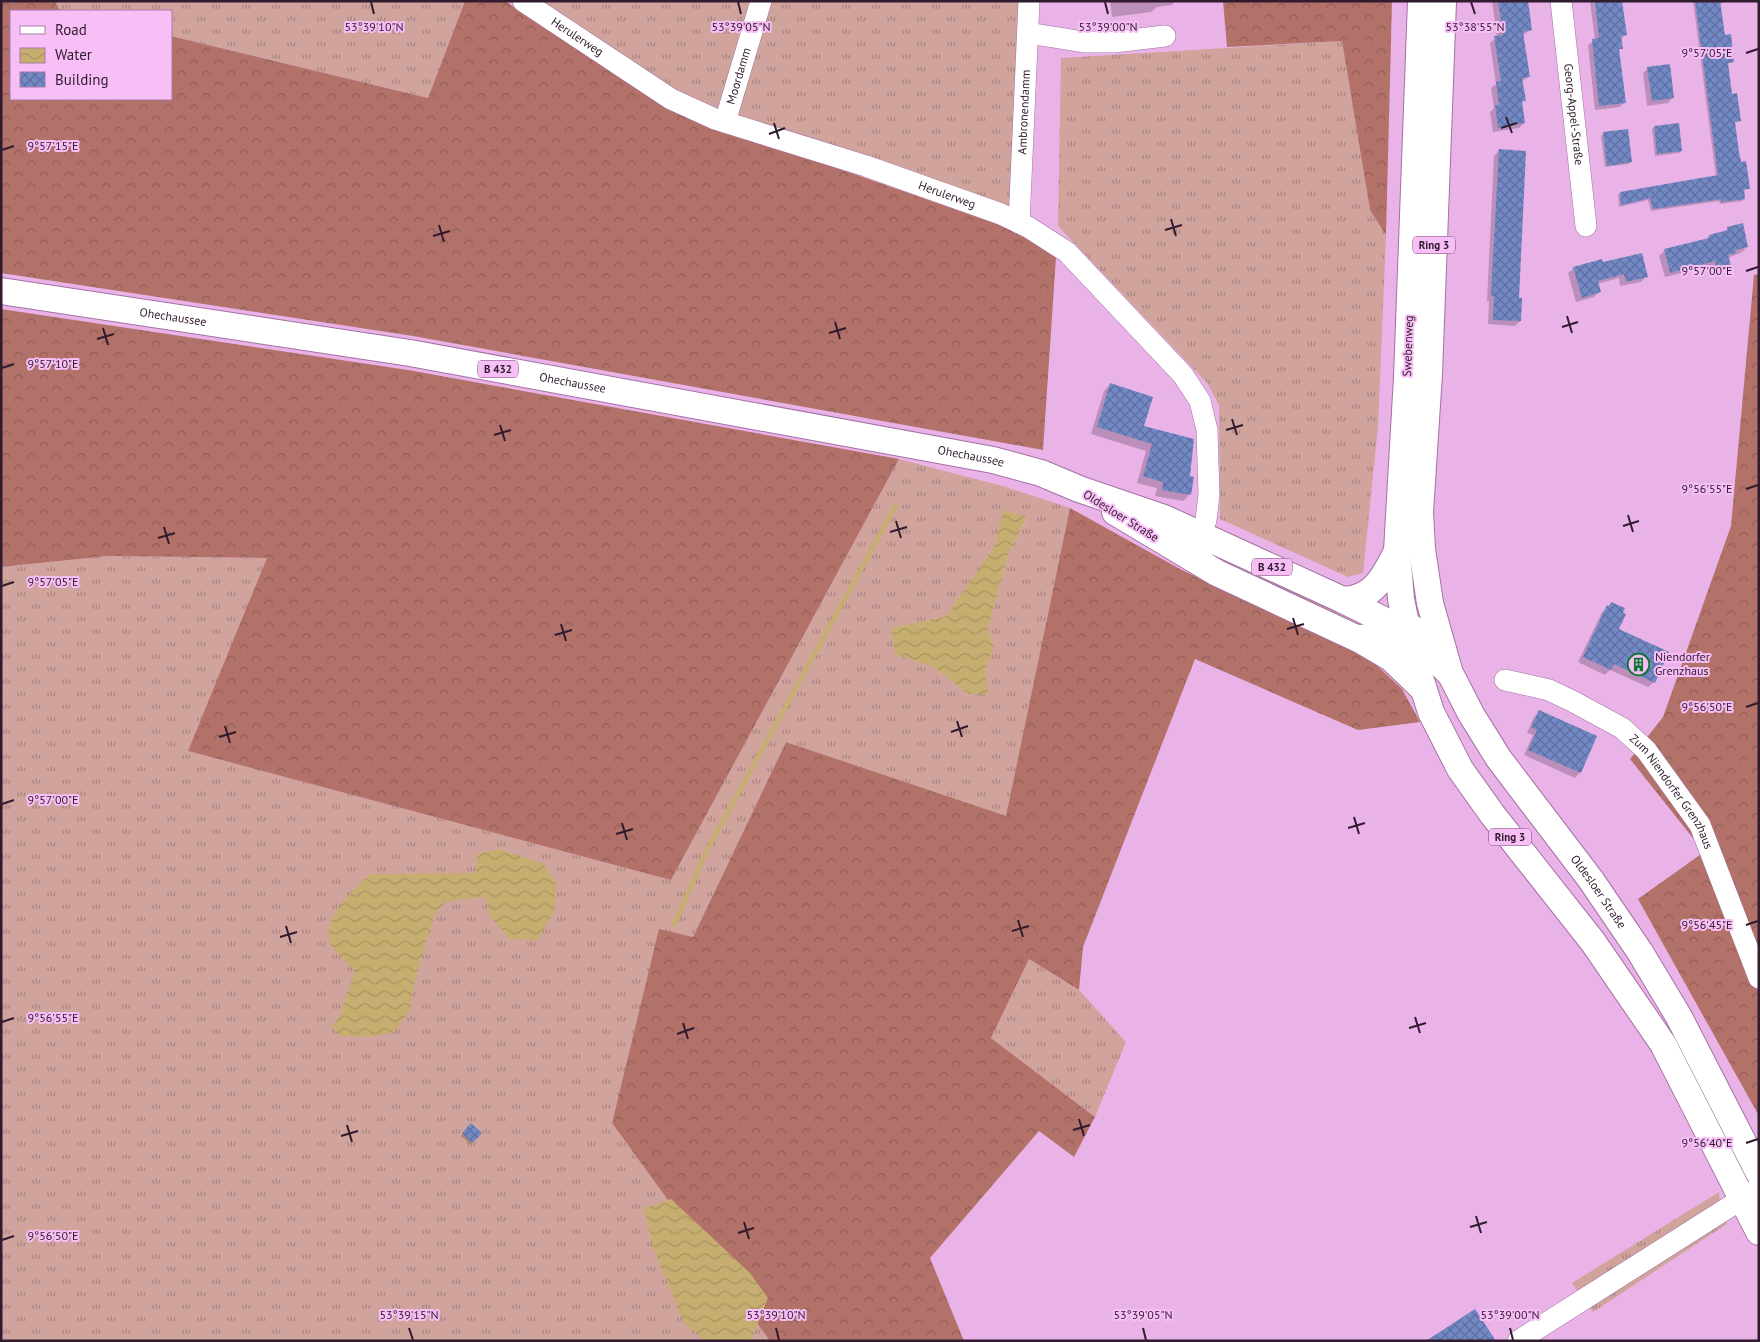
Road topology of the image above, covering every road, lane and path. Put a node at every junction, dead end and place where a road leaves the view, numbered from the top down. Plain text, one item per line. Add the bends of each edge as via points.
1 (523, 1) edge
2 (761, 1) edge
3 (1029, 1) edge
4 (1421, 1) edge
5 (1443, 1) edge
6 (1561, 1) edge
7 (1028, 34) junction
8 (1165, 36) dead end
9 (725, 122) junction
10 (1020, 223) junction
11 (1586, 226) dead end
12 (1, 291) edge
13 (1079, 490) junction
14 (1200, 534) junction
15 (1163, 542) junction
16 (1397, 551) junction
17 (1216, 574) junction
18 (1343, 600) junction
19 (1430, 603) junction
20 (1406, 631) junction
21 (1356, 638) junction
22 (1451, 675) junction
23 (1505, 680) dead end
24 (1423, 688) junction
25 (1759, 978) edge
26 (1759, 1173) edge
27 (1750, 1193) edge
28 (1759, 1232) edge
29 (1518, 1341) edge

1 - 9 street, Herulerweg via 671,99
2 - 9 street, Moordamm
3 - 7 street, Ambronendamm
4 - 16 main road, Swebenweg / Ring 3
5 - 19 main road, Swebenweg / Ring 3 via 1429,374 1420,512
6 - 11 street, Georg-Appel-Straße
7 - 8 street via 1084,42
7 - 10 street, Ambronendamm
9 - 10 street, Herulerweg via 866,166
10 - 14 street, Herulerweg via 1048,238 1083,266 1195,390 1204,411 1207,440 1208,506
12 - 13 main road, Ohechaussee / B 432 via 410,353 904,444 1041,473
13 - 14 main road, Oldesloer Straße / B 432 via 1164,518
13 - 15 main road, Oldesloer Straße / B 432
14 - 15 street via 1183,543
14 - 17 street via 1204,552
14 - 18 main road, Oldesloer Straße / B 432
15 - 17 main road, Oldesloer Straße / B 432
16 - 18 main road via 1375,588 1359,598
16 - 20 main road, Swebenweg / Ring 3
17 - 21 main road, Oldesloer Straße / B 432
18 - 20 main road, Oldesloer Straße / B 432
19 - 20 main road, Oldesloer Straße via 1421,620
19 - 22 main road, Swebenweg / Ring 3
20 - 21 main road, Oldesloer Straße via 1380,638
20 - 22 main road, Oldesloer Straße / B 432
20 - 24 main road, Swebenweg / Ring 3
21 - 24 main road, B 432 via 1391,658
22 - 26 main road, Oldesloer Straße / Ring 3 via 1499,759 1591,880 1640,952 1679,1017
23 - 25 street, Zum Niendorfer Grenzhaus via 1549,690 1572,701 1622,728 1646,750 1700,825
24 - 27 main road, Ring 3 via 1445,742 1473,789 1593,942 1663,1044
27 - 28 main road, Ring 3
27 - 29 street

